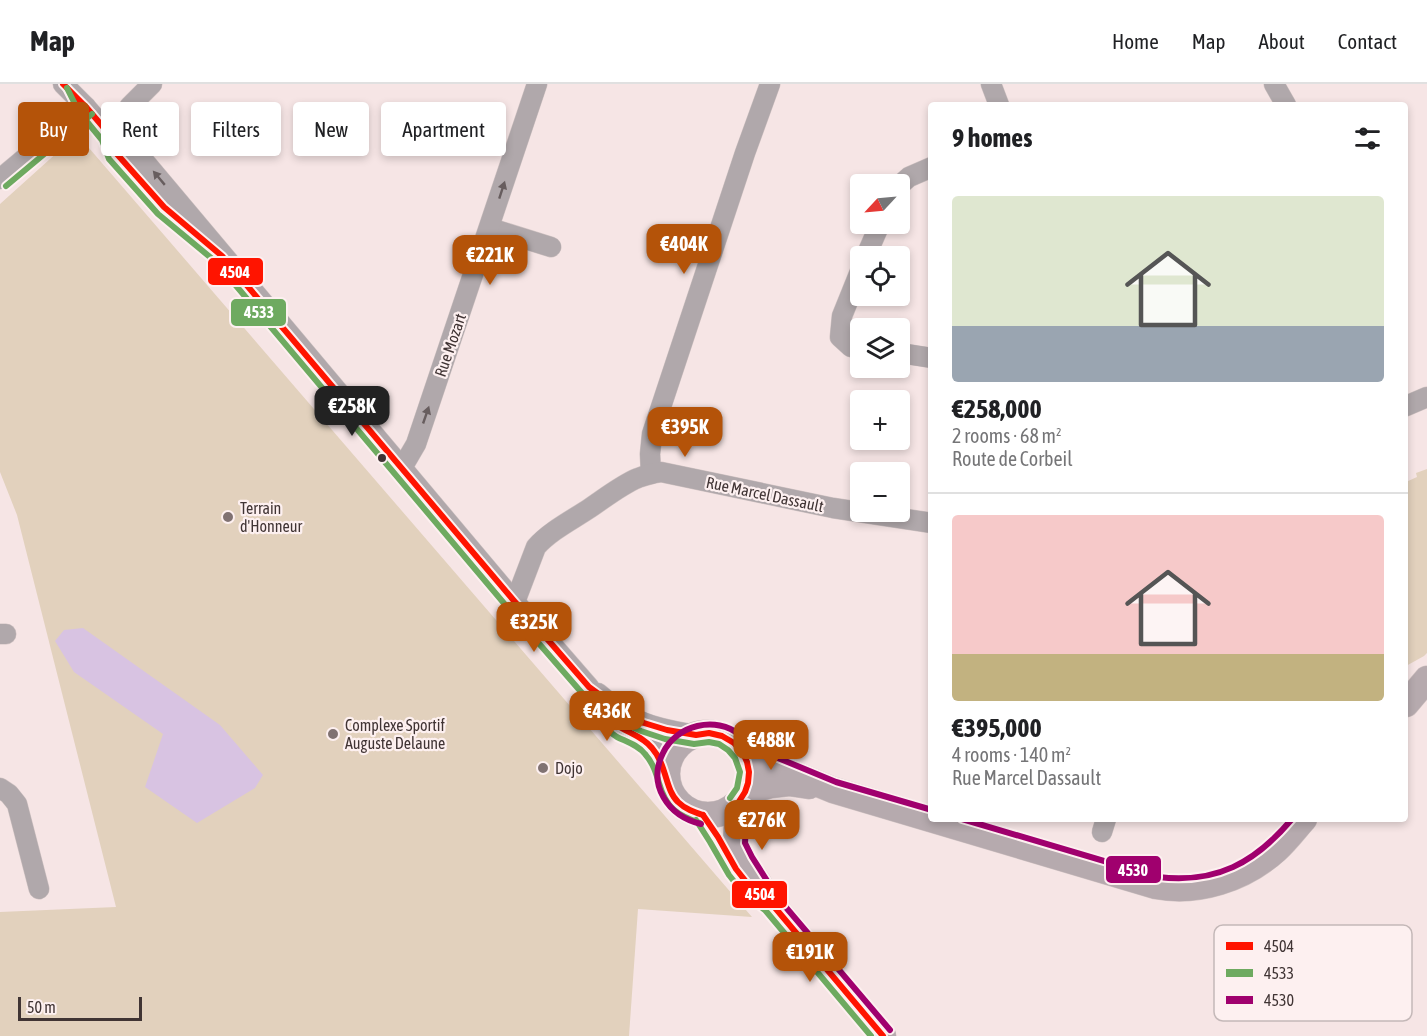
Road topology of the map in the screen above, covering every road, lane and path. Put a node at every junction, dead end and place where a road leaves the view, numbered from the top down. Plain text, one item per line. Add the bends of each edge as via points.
1 (63, 84) edge
2 (75, 84) edge
3 (152, 84) edge
4 (537, 84) edge
5 (770, 84) edge
6 (991, 84) edge
7 (1274, 84) edge
8 (82, 102) edge
9 (84, 102) edge
10 (134, 102) edge
11 (998, 102) edge
12 (1284, 102) edge
13 (89, 110) edge
14 (101, 124) edge
15 (27, 156) edge
16 (119, 156) edge
17 (928, 169) edge
18 (910, 177) edge
19 (0, 179) edge
20 (490, 228) junction
21 (551, 247) dead end
22 (850, 296) edge
23 (850, 346) edge
24 (910, 355) edge
25 (928, 357) edge
26 (402, 468) junction
27 (651, 474) junction
28 (928, 522) edge
29 (515, 602) junction
30 (1427, 679) edge
31 (589, 687) junction
32 (1408, 702) edge
33 (696, 735) junction
34 (743, 753) junction
35 (666, 772) junction
36 (0, 788) edge
37 (833, 790) junction
38 (741, 797) junction
39 (703, 815) junction
40 (928, 818) edge
41 (941, 822) edge
42 (1301, 822) edge
43 (39, 889) dead end
44 (771, 903) junction
45 (883, 1036) edge

1 - 8 street
2 - 9 street
3 - 10 street
20 -> 4 street, Rue Mozart
5 - 27 street via 652,434
6 - 11 street
7 - 12 street
13 - 14 street
15 - 19 street
16 - 26 street via 164,207 222,256
17 - 18 street
20 - 21 street
26 -> 20 street, Rue Mozart via 416,444
22 - 23 street via 842,316 840,337
24 - 25 street
26 - 29 street
27 - 28 street, Rue Marcel Dassault via 661,472 833,508
27 - 29 street, Rue Marcel Dassault via 620,488 541,541
29 - 31 street
30 - 32 main road
31 - 33 street via 644,723
31 - 35 street via 614,725 651,746
33 - 34 main road via 722,736
33 - 35 main road via 675,749
34 - 37 main road
34 - 38 main road via 749,772
35 - 39 main road via 678,804
36 - 43 street via 17,804
37 - 38 main road via 789,783 771,785
37 - 40 main road
38 - 39 main road via 722,813
38 - 44 main road via 736,845
39 - 44 main road via 736,869 751,888
41 - 42 main road via 1156,886 1188,889 1241,874 1276,850
44 - 45 main road

